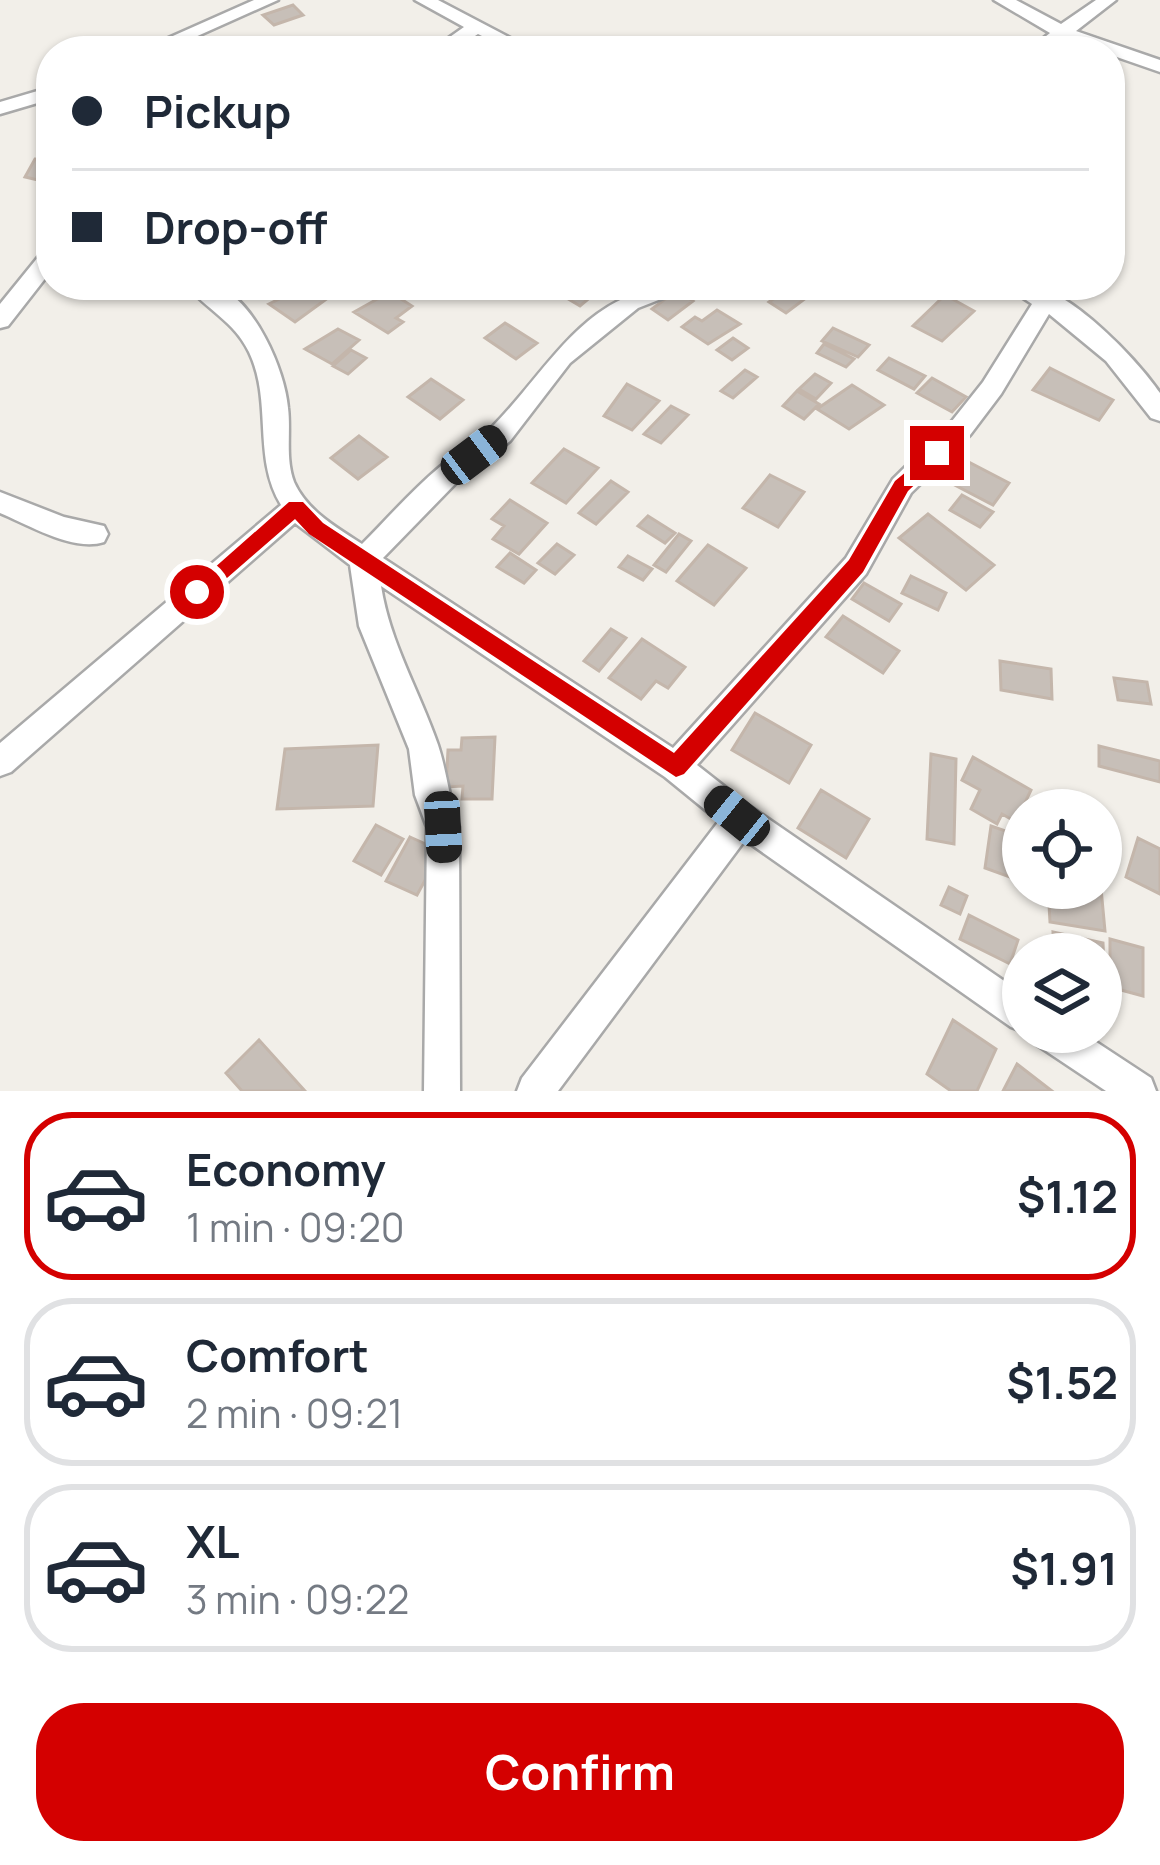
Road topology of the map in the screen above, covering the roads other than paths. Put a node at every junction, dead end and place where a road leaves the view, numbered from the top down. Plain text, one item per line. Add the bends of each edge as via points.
1 (269, 0) edge
2 (424, 0) edge
3 (1003, 0) edge
4 (1107, 0) edge
5 (477, 27) junction
6 (1062, 32) junction
7 (184, 36) edge
8 (463, 36) edge
9 (495, 36) edge
10 (1057, 36) edge
11 (1074, 36) edge
12 (1125, 54) edge
13 (1160, 66) edge
14 (36, 97) edge
15 (0, 108) edge
16 (36, 276) edge
17 (36, 291) edge
18 (221, 300) edge
19 (638, 300) edge
20 (1046, 300) joint
21 (8, 312) edge
22 (1149, 377) edge
23 (1160, 412) edge
24 (0, 502) edge
25 (296, 507) junction
26 (95, 534) dead end
27 (363, 560) junction
28 (0, 762) edge
29 (676, 767) junction
30 (737, 816) junction
31 (1002, 1000) edge
32 (1081, 1053) edge
33 (442, 1091) edge
34 (535, 1091) edge
35 (1138, 1091) edge

1 - 7 street
2 - 5 street
3 - 6 street
4 - 6 street
5 - 8 street
5 - 9 street
6 - 10 street
6 - 11 street
12 - 13 street
14 - 15 street
16 - 21 street
17 - 21 street
18 - 25 street via 259,344 276,407 279,477
19 - 27 street via 562,357 501,434
20 - 22 street
20 - 29 street via 982,401 902,486 856,566
22 - 23 street
24 - 26 street
25 - 27 street
25 - 28 street
27 - 29 street
27 - 33 street via 373,626 424,749 443,827
29 - 30 street
30 - 31 street
30 - 34 street via 691,890
32 - 35 street

